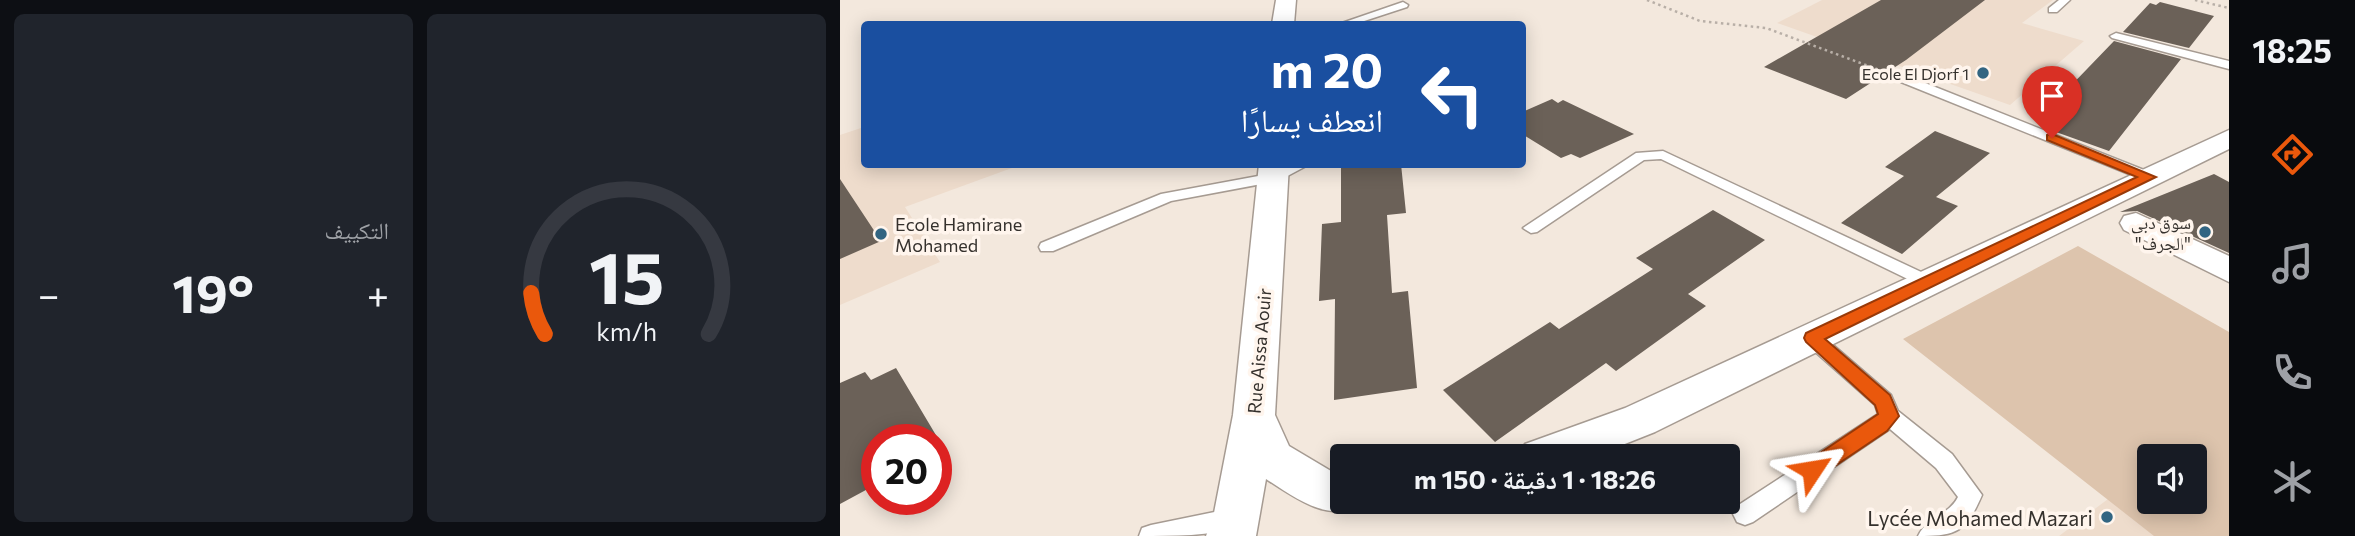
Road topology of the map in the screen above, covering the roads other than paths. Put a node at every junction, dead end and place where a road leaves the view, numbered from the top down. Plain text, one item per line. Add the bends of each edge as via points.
1 (1286, 0) edge
2 (2065, 0) edge
3 (1403, 5) dead end
4 (2053, 10) dead end
5 (1283, 21) edge
6 (1354, 21) edge
7 (2116, 36) dead end
8 (2229, 65) edge
9 (1905, 79) road end
10 (2229, 138) edge
11 (1283, 169) edge
12 (2149, 177) junction
13 (2136, 223) dead end
14 (1531, 228) dead end
15 (1047, 247) dead end
16 (2229, 270) edge
17 (1928, 282) junction
18 (1812, 338) junction
19 (1254, 415) junction
20 (1889, 416) junction
21 (1577, 444) edge
22 (1330, 491) edge
23 (1745, 514) dead end
24 (1234, 527) edge
25 (1151, 536) edge
26 (1930, 536) edge

1 - 5 street
2 - 4 lane
3 - 6 lane
7 - 8 lane
9 - 12 lane
10 - 12 street
11 - 15 lane via 1167,197
11 - 19 street, Rue Aissa Aouir
12 - 17 street
13 - 16 street
14 - 17 lane via 1641,156 1663,155
17 - 18 street
18 - 20 lane via 1884,401
18 - 21 street via 1640,421
19 - 22 street via 1272,459
19 - 24 street, Rue Aissa Aouir
20 - 23 lane
20 - 26 lane via 1944,461 1970,495 1963,511
24 - 25 lane

